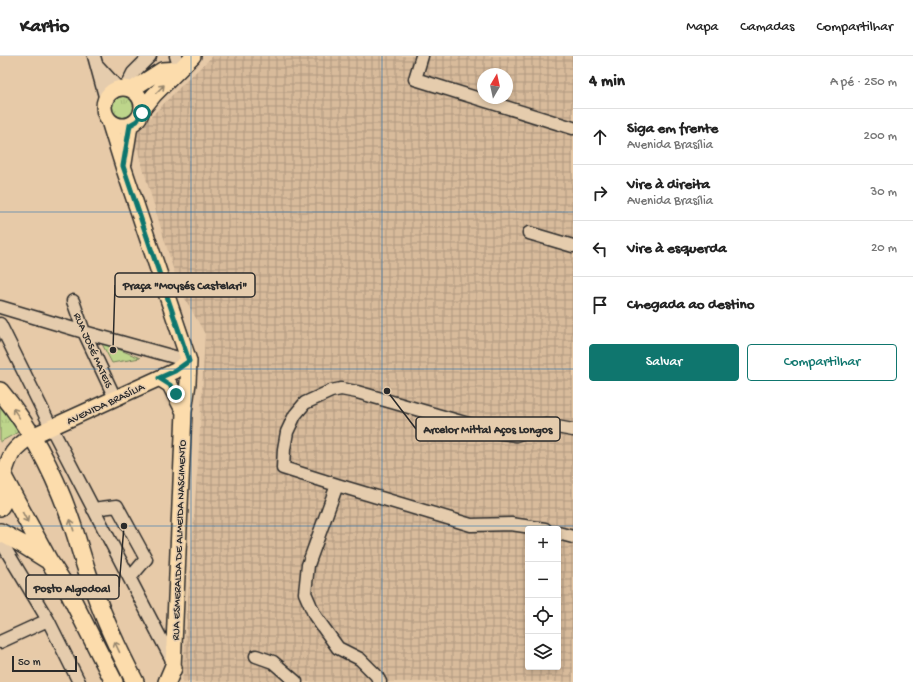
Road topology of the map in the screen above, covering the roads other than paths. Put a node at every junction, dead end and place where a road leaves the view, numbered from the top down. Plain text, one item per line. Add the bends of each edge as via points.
1 (150, 56) edge
2 (192, 56) edge
3 (422, 56) edge
4 (95, 59) edge
5 (178, 62) edge
6 (125, 89) junction
7 (106, 100) junction
8 (142, 110) junction
9 (109, 121) junction
10 (130, 125) junction
11 (573, 128) edge
12 (123, 166) junction
13 (529, 233) dead end
14 (573, 246) edge
15 (73, 301) dead end
16 (0, 307) edge
17 (0, 324) edge
18 (84, 332) junction
19 (189, 361) junction
20 (159, 378) junction
21 (0, 391) edge
22 (115, 398) junction
23 (184, 412) junction
24 (51, 427) junction
25 (573, 430) edge
26 (32, 436) junction
27 (2, 474) edge
28 (336, 485) junction
29 (0, 507) edge
30 (93, 509) junction
31 (525, 526) edge
32 (0, 532) edge
33 (561, 534) edge
34 (573, 537) edge
35 (0, 540) edge
36 (48, 561) junction
37 (130, 578) junction
38 (66, 587) junction
39 (48, 620) junction
40 (0, 642) edge
41 (256, 656) dead end
42 (172, 673) edge
43 (80, 682) edge
44 (114, 682) edge
45 (121, 682) edge
46 (135, 682) edge
47 (296, 682) edge
48 (380, 682) edge

1 - 6 street via 133,73
2 - 5 main road
3 - 11 street via 415,79
4 - 6 street
4 - 7 street
5 - 6 main road
8 -> 5 main road
6 - 7 main road via 111,93
6 - 8 main road via 139,97
7 - 9 main road via 104,111
8 - 10 main road via 140,118
9 - 10 main road via 117,126
9 - 12 main road
10 - 12 main road
12 - 19 main road
13 - 14 street
15 - 18 street, RUA JOSÉ MATEIS
16 - 18 street
17 - 24 street
18 - 19 street
18 - 22 street, RUA JOSÉ MATEIS
19 - 20 main road, AVENIDA BRASÍLIA
19 - 23 main road, RUA ESMERALDA DE ALMEIDA NASCIMENTO
20 - 22 main road, AVENIDA BRASÍLIA
20 - 23 main road, RUA ESMERALDA DE ALMEIDA NASCIMENTO via 170,385
26 -> 21 highway
22 - 24 main road, AVENIDA BRASÍLIA
23 - 42 main road, RUA ESMERALDA DE ALMEIDA NASCIMENTO
24 - 26 main road, AVENIDA BRASÍLIA
24 - 30 street
25 - 28 street via 546,425 516,435 496,432 357,392 341,389 331,391 305,403 296,415 287,432 283,468
26 - 27 main road, AVENIDA BRASÍLIA via 19,444 9,457
46 -> 26 highway via 117,648 95,594 70,518 48,465
27 - 29 highway via 5,499
27 -> 36 highway
28 - 31 street via 471,526 511,524
28 - 48 street via 308,565 305,593 315,616 338,648 360,659
30 - 37 street
30 - 37 street via 117,506 146,560
32 - 36 highway
33 - 34 street
35 - 39 street
36 - 38 highway
37 - 42 street
38 - 44 highway
38 - 45 highway
39 - 40 street
39 - 43 street
41 - 47 street via 274,662

